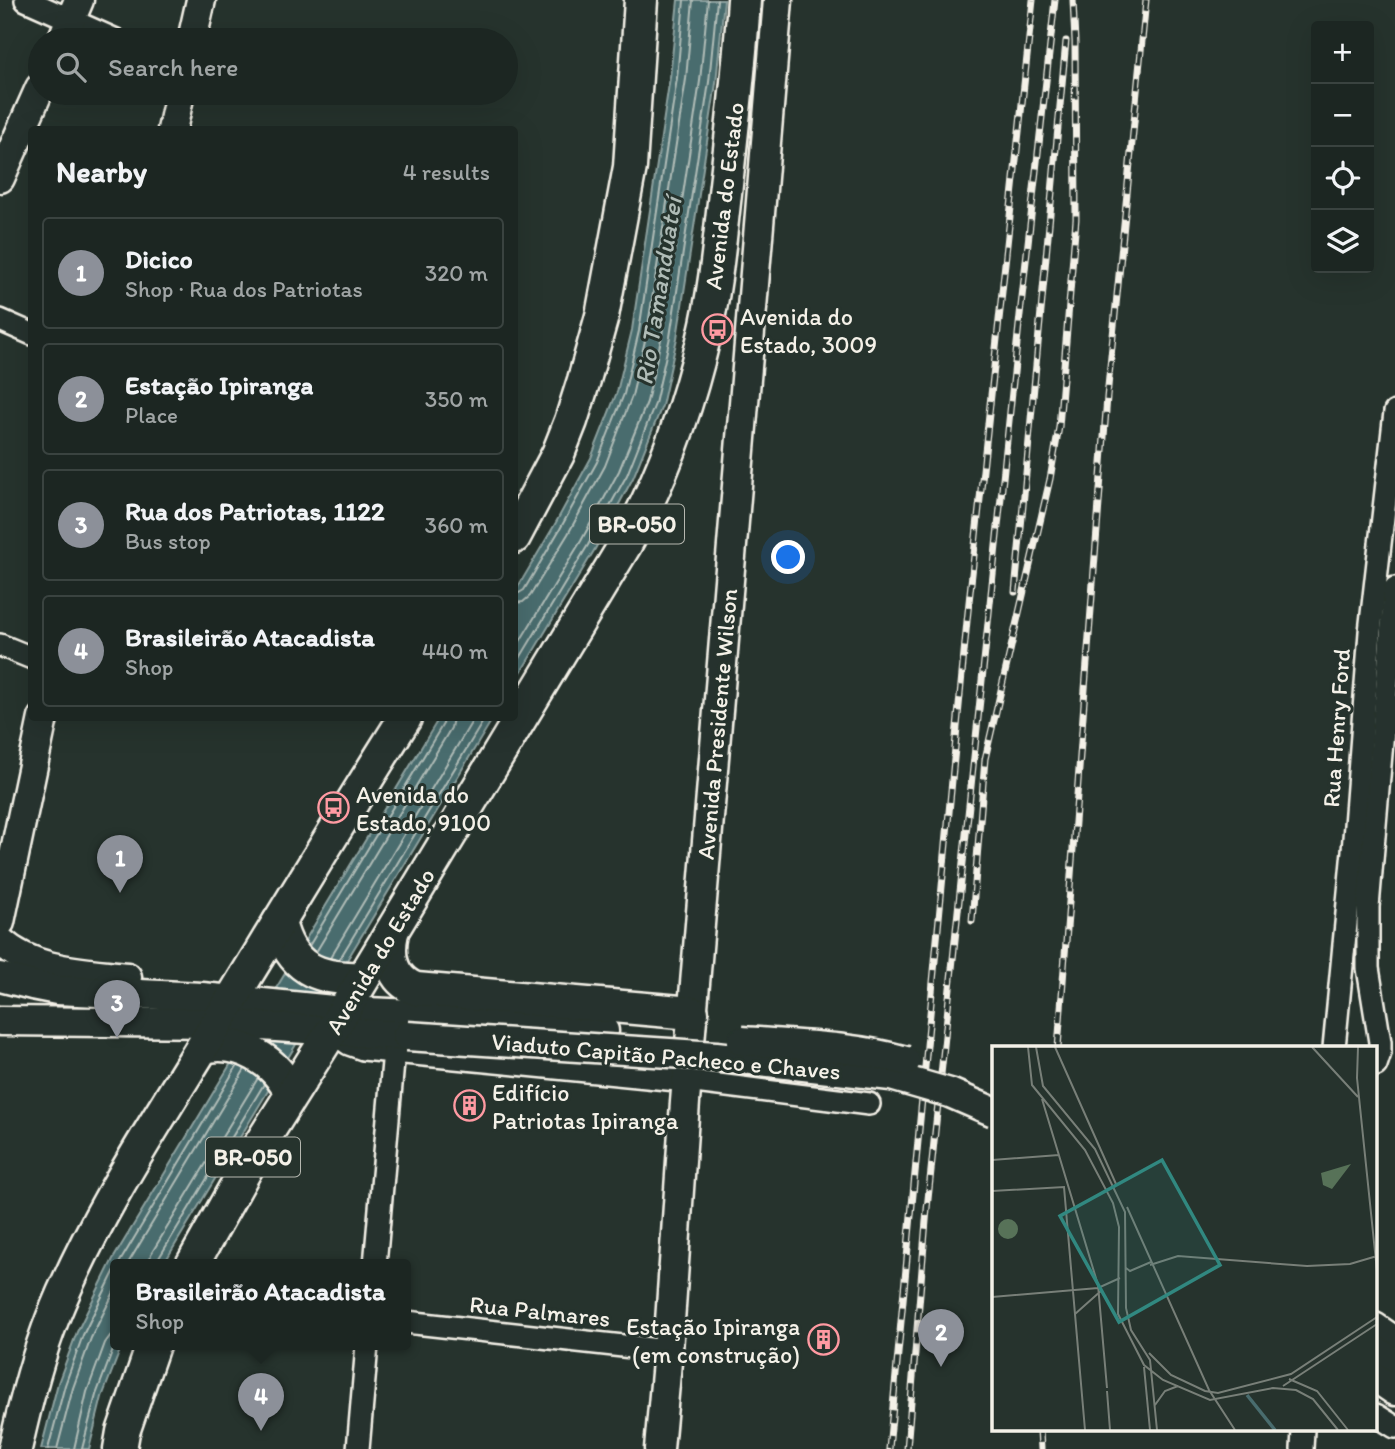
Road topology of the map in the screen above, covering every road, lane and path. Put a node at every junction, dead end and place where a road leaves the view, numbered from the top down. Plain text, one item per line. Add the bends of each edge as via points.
1 (26, 0) edge
2 (201, 0) edge
3 (641, 0) edge
4 (744, 0) edge
5 (778, 0) edge
6 (71, 20) edge
7 (89, 28) edge
8 (195, 28) edge
9 (32, 105) edge
10 (177, 105) edge
11 (173, 126) edge
12 (0, 178) edge
13 (0, 320) edge
14 (28, 332) edge
15 (1395, 412) edge
16 (518, 529) edge
17 (1395, 588) edge
18 (0, 645) edge
19 (28, 656) edge
20 (42, 721) edge
21 (403, 721) edge
22 (0, 922) edge
23 (279, 922) junction
24 (392, 932) junction
25 (0, 941) edge
26 (366, 974) junction
27 (0, 977) edge
28 (168, 995) junction
29 (692, 1013) junction
30 (0, 1021) edge
31 (337, 1021) junction
32 (218, 1023) junction
33 (405, 1034) junction
34 (1335, 1046) edge
35 (1378, 1053) edge
36 (687, 1082) junction
37 (992, 1093) edge
38 (291, 1094) junction
39 (869, 1104) dead end
40 (992, 1111) edge
41 (195, 1259) edge
42 (376, 1259) edge
43 (411, 1323) edge
44 (1378, 1325) edge
45 (1395, 1337) edge
46 (151, 1350) edge
47 (368, 1350) edge
48 (668, 1351) junction
49 (1378, 1351) edge
50 (1395, 1363) edge
51 (1378, 1379) edge
52 (1395, 1391) edge
53 (1378, 1416) edge
54 (1395, 1427) edge
55 (15, 1449) edge
56 (120, 1449) edge
57 (358, 1449) edge
58 (659, 1449) edge

1 - 6 street
2 - 8 main road
3 - 16 highway via 630,167 602,316 571,421
4 - 24 highway, Avenida do Estado / BR-050 via 718,254 705,335 680,422 641,517
5 - 29 main road, Avenida Presidente Wilson
6 - 7 street
9 - 12 main road
10 - 11 main road
13 - 14 street
15 - 34 street, Rua Henry Ford via 1370,632
17 - 35 street via 1368,907 1368,968
18 - 19 street
20 - 22 main road
21 - 23 highway
23 - 26 highway via 286,944 304,967 330,978
23 - 32 highway
24 - 26 highway, Avenida do Estado / BR-050
24 - 29 highway via 394,970 416,989
25 - 28 main road via 37,963 134,978
26 - 31 highway, Avenida do Estado / BR-050
26 - 33 highway via 383,988
27 - 28 main road via 57,990
28 - 32 main road
29 - 36 main road, Avenida Presidente Wilson
30 - 32 main road
31 - 32 main road, Viaduto Capitão Pacheco e Chaves
31 - 33 main road, Viaduto Capitão Pacheco e Chaves
31 - 38 highway, Avenida do Estado / BR-050
32 - 38 highway via 224,1044 257,1056 279,1071
32 - 55 highway via 88,1240 34,1370
33 - 36 street
33 - 37 main road, Viaduto Capitão Pacheco e Chaves, bridge via 604,1031 837,1048 941,1071
33 - 40 main road, Viaduto Capitão Pacheco e Chaves, bridge via 716,1056 891,1076
33 - 42 street
36 - 39 street
36 - 48 main road, Avenida Presidente Wilson
38 - 41 highway, Avenida do Estado / BR-050
43 - 48 street, Rua Palmares
44 - 45 street
46 - 56 highway
47 - 57 street
48 - 58 main road, Avenida Presidente Wilson
49 - 50 main road
51 - 52 main road
53 - 54 street

